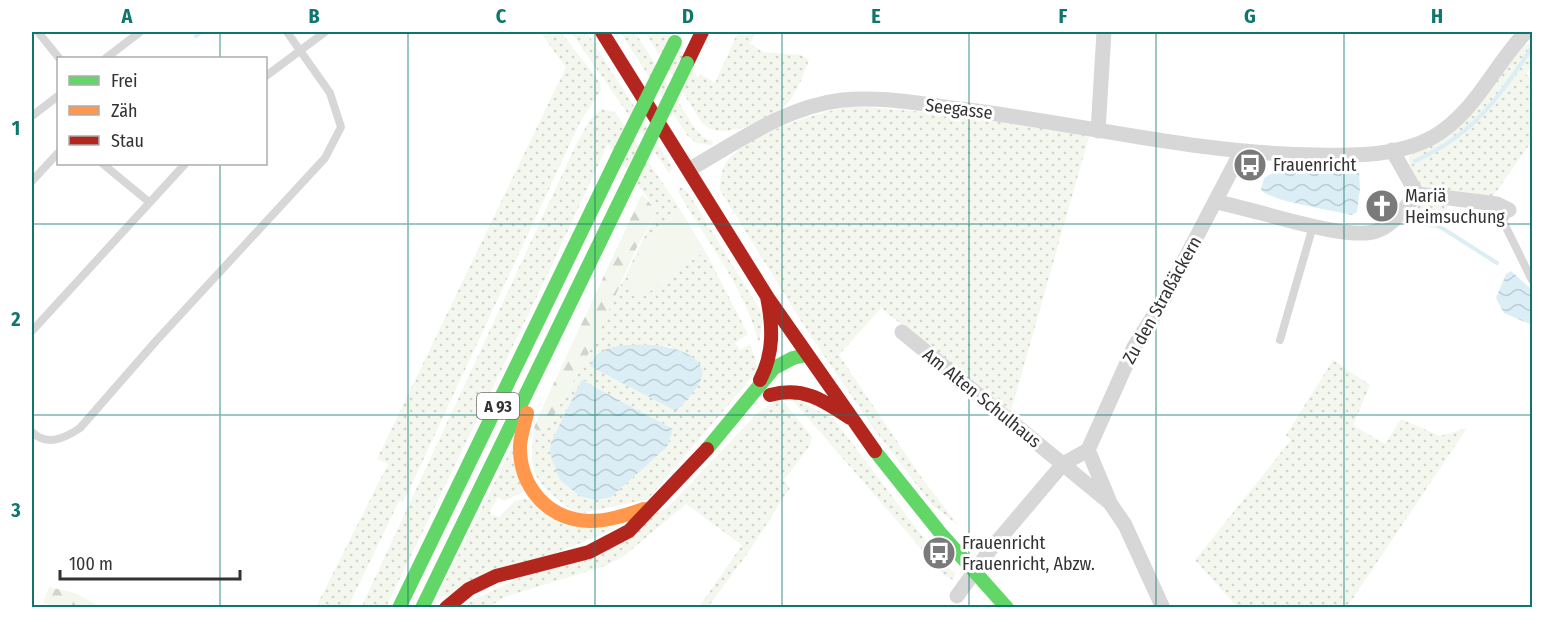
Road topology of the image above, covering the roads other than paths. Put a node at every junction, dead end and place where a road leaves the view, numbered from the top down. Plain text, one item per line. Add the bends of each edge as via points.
1 (38, 32) edge
2 (287, 32) edge
3 (325, 32) edge
4 (602, 32) edge
5 (702, 32) edge
6 (1104, 32) edge
7 (1526, 32) edge
8 (135, 33) edge
9 (677, 37) edge
10 (301, 50) junction
11 (58, 57) edge
12 (107, 57) edge
13 (267, 75) edge
14 (57, 97) edge
15 (32, 116) edge
16 (1098, 131) junction
17 (1392, 150) junction
18 (1241, 152) junction
19 (57, 154) edge
20 (104, 165) edge
21 (184, 165) edge
22 (690, 169) junction
23 (32, 181) edge
24 (1417, 194) junction
25 (149, 202) junction
26 (1216, 202) junction
27 (1509, 210) joint
28 (1313, 226) junction
29 (1533, 280) edge
30 (767, 297) junction
31 (32, 330) edge
32 (902, 332) dead end
33 (552, 339) junction
34 (1280, 340) dead end
35 (806, 355) junction
36 (757, 385) junction
37 (770, 395) junction
38 (850, 418) junction
39 (723, 431) junction
40 (32, 432) edge
41 (1088, 450) junction
42 (1063, 464) junction
43 (658, 503) junction
44 (1110, 503) junction
45 (973, 572) junction
46 (957, 596) dead end
47 (399, 608) edge
48 (422, 608) edge
49 (446, 608) edge
50 (1007, 608) edge
51 (1163, 608) edge

1 - 11 lane
2 - 10 lane
3 - 10 lane
4 - 22 main road
5 - 33 main road, A 93, bridge
6 - 16 street
7 - 17 street, Seegasse via 1458,118 1425,141
8 - 12 lane
9 - 47 main road, A 93, bridge
10 - 13 lane
10 - 40 lane via 330,93 340,127 325,158 80,428 67,437 50,441 37,438
14 - 15 lane
16 - 18 street, Seegasse
16 - 22 street, Seegasse via 1006,114 888,100 843,100 796,111 767,124
17 - 18 street, Seegasse via 1333,155
17 - 24 street
18 - 26 street, Zu den Straßäckern
19 - 23 lane
20 - 25 lane
21 - 25 lane
22 - 30 main road
24 - 27 street via 1497,204
24 - 28 street via 1391,222 1375,232 1347,233
25 - 31 lane
26 - 28 street
26 - 41 street, Zu den Straßäckern via 1134,347
27 - 29 lane via 1503,221
28 - 34 lane
30 - 35 main road
30 - 36 main road via 772,343 767,368
32 - 42 street, Am Alten Schulhaus
33 - 43 main road via 519,436 520,466 527,483 557,514 576,520 615,521
33 - 48 main road, A 93
35 - 36 main road via 783,362
35 - 37 main road
35 - 38 main road
36 - 39 main road
37 - 38 main road via 785,389 802,390
37 - 39 main road
38 - 45 main road
39 - 43 main road
41 - 42 street
41 - 44 street
42 - 44 street, Am Alten Schulhaus
42 - 45 street
43 - 49 main road via 641,522 605,546 496,576 469,589
44 - 51 street, Am Alten Schulhaus via 1125,525
45 - 46 street
45 - 50 main road

